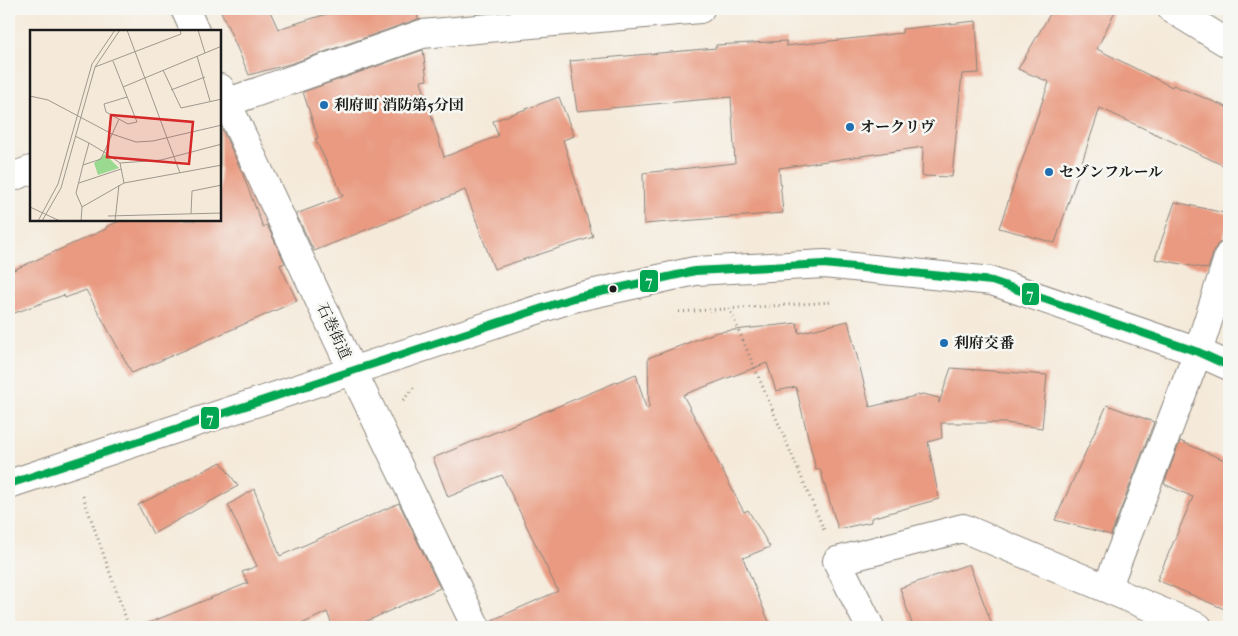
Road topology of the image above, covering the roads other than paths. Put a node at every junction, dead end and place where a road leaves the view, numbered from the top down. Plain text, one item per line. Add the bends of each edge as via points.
1 (185, 9) edge
2 (700, 9) edge
3 (1172, 9) edge
4 (195, 30) edge
5 (1229, 44) edge
6 (222, 99) edge
7 (30, 170) edge
8 (9, 178) edge
9 (1229, 255) edge
10 (1198, 352) junction
11 (1229, 366) edge
12 (352, 370) junction
13 (9, 484) edge
14 (1107, 588) junction
15 (476, 627) edge
16 (870, 627) edge
17 (1198, 627) edge

1 - 4 street
2 - 6 street via 422,34
3 - 5 street
6 - 12 street, 石巻街道
7 - 8 street
9 - 10 street
10 - 11 street
10 - 12 street via 992,281 824,264 695,271 573,298
10 - 14 street
12 - 13 street
12 - 15 street, 石巻街道
14 - 16 street via 963,528 837,561
14 - 17 street

